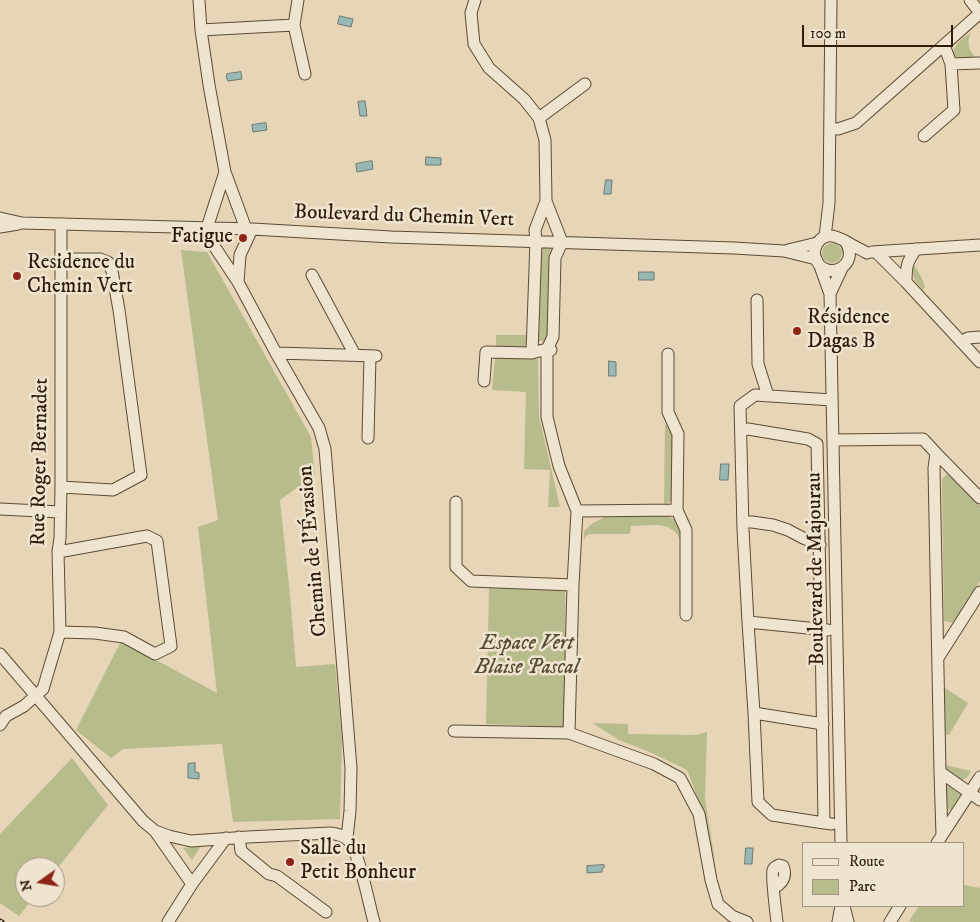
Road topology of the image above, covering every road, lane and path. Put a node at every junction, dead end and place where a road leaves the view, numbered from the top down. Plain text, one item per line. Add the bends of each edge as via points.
1 (199, 0) edge
2 (298, 0) edge
3 (475, 0) edge
4 (831, 0) edge
5 (970, 0) edge
6 (980, 12) edge
7 (294, 25) junction
8 (201, 30) junction
9 (944, 46) junction
10 (980, 63) edge
11 (951, 64) junction
12 (305, 74) dead end
13 (585, 84) dead end
14 (539, 118) junction
15 (830, 129) junction
16 (924, 136) dead end
17 (225, 172) junction
18 (546, 201) junction
19 (0, 218) edge
20 (22, 223) junction
21 (61, 224) junction
22 (0, 227) edge
23 (204, 228) junction
24 (249, 229) junction
25 (831, 239) junction
26 (536, 241) junction
27 (562, 242) junction
28 (980, 245) edge
29 (916, 249) junction
30 (784, 251) junction
31 (872, 252) junction
32 (61, 258) junction
33 (818, 262) junction
34 (845, 265) junction
35 (312, 275) dead end
36 (238, 282) junction
37 (906, 282) junction
38 (830, 294) junction
39 (757, 300) dead end
40 (980, 337) edge
41 (961, 342) junction
42 (549, 349) junction
43 (532, 352) junction
44 (276, 353) junction
45 (668, 354) dead end
46 (355, 355) junction
47 (980, 362) edge
48 (484, 381) dead end
49 (768, 396) junction
50 (832, 400) junction
51 (740, 431) junction
52 (368, 438) dead end
53 (833, 440) junction
54 (936, 453) junction
55 (61, 487) junction
56 (980, 498) edge
57 (456, 502) dead end
58 (0, 509) edge
59 (677, 510) junction
60 (577, 511) junction
61 (60, 512) junction
62 (743, 522) junction
63 (820, 545) junction
64 (58, 552) junction
65 (573, 585) junction
66 (980, 592) edge
67 (686, 615) dead end
68 (748, 622) junction
69 (822, 630) junction
70 (837, 631) junction
71 (60, 632) junction
72 (0, 654) edge
73 (938, 658) junction
74 (36, 695) junction
75 (754, 713) junction
76 (2, 717) edge
77 (823, 724) junction
78 (454, 731) dead end
79 (569, 733) junction
80 (940, 772) junction
81 (980, 777) edge
82 (970, 793) junction
83 (980, 800) edge
84 (824, 823) junction
85 (841, 824) junction
86 (155, 831) junction
87 (343, 836) junction
88 (243, 837) junction
89 (226, 838) junction
90 (940, 839) edge
91 (841, 842) edge
92 (192, 884) junction
93 (774, 888) dead end
94 (842, 907) edge
95 (842, 907) edge
96 (899, 907) edge
97 (326, 912) dead end
98 (168, 922) edge
99 (374, 922) edge
100 (747, 922) edge
101 (777, 922) edge
102 (838, 922) edge
103 (848, 922) edge
104 (890, 922) edge

1 - 8 street
2 - 7 street
3 - 14 street via 470,13 474,44 489,68 524,99
4 - 15 street
5 - 6 street
6 - 9 street
7 - 8 street
7 - 12 street
8 - 17 street
9 - 11 street
9 - 15 street via 856,123
10 - 11 street
11 - 16 street via 954,110
13 - 14 street
14 - 18 street via 545,140
15 - 25 street
17 - 23 street
17 - 24 street
18 - 26 street via 535,230
18 - 27 street
19 - 20 street, Boulevard du Chemin Vert
20 - 21 street, Boulevard du Chemin Vert
20 - 22 street, Boulevard du Chemin Vert
21 - 23 street, Boulevard du Chemin Vert
21 - 32 street, Rue Roger Bernadet
23 - 24 street, Boulevard du Chemin Vert
23 - 36 street, Chemin de l'Évasion
24 - 26 street, Boulevard du Chemin Vert
24 - 36 street via 240,254
25 - 30 street, Boulevard du Chemin Vert
25 - 31 street
25 - 33 street via 815,251
25 - 34 street via 850,251
26 - 27 street, Boulevard du Chemin Vert
26 - 43 street
27 - 30 street, Boulevard du Chemin Vert
27 - 42 street via 555,258 553,337
28 - 29 street
29 - 31 street
29 - 37 street via 908,260
30 - 33 street, Boulevard du Chemin Vert
31 - 34 street
31 - 37 street
32 - 55 street, Rue Roger Bernadet
32 - 55 street via 100,259 108,262 112,270 141,475 113,490
33 - 34 street via 833,271
33 - 38 street, Boulevard de Majourau
34 - 38 street, Boulevard de Majourau
35 - 46 street
36 - 44 street, Chemin de l'Évasion
37 - 41 street
38 - 50 street, Boulevard de Majourau
39 - 49 street via 758,364
40 - 41 street
41 - 47 street
42 - 43 street
42 - 60 street via 547,417 559,466
43 - 48 street via 486,352
44 - 46 street
44 - 87 street, Chemin de l'Évasion via 319,428 325,449 351,768 350,811
45 - 59 street via 668,412 678,434
46 - 52 street via 373,356
49 - 50 street
49 - 51 street via 755,395 740,406
50 - 53 street, Boulevard de Majourau
51 - 62 street
51 - 63 street via 748,428 808,439 817,444
53 - 54 street via 923,439
53 - 70 street, Boulevard de Majourau
54 - 56 street
54 - 73 street
55 - 61 street, Rue Roger Bernadet
57 - 65 street via 456,567 471,582
58 - 61 street
59 - 60 street
59 - 67 street via 686,530
60 - 65 street
61 - 64 street, Rue Roger Bernadet
62 - 63 street via 788,530
62 - 68 street
63 - 69 street
64 - 71 street, Rue Roger Bernadet
64 - 71 street via 147,536 157,541 171,646 155,654 124,637 95,632
65 - 79 street
66 - 73 street
68 - 69 street
68 - 75 street
69 - 70 street
69 - 77 street
70 - 85 street, Boulevard de Majourau
71 - 74 street, Rue Roger Bernadet via 43,689
72 - 74 street
73 - 80 street
74 - 76 street via 24,706
74 - 86 street
75 - 77 street
75 - 84 street via 758,802 772,815
77 - 84 street
78 - 79 street
79 - 100 street via 654,764 680,778 699,814 718,904 732,916
80 - 82 street
80 - 90 street
81 - 82 street
82 - 83 street
82 - 90 street
84 - 85 street
85 - 91 street, Boulevard de Majourau
86 - 89 street via 191,841
86 - 92 street
87 - 88 street via 330,833
87 - 99 street via 355,851
88 - 89 street
88 - 97 street via 241,851
89 - 92 street
92 - 98 street
93 - 101 street
94 - 102 street
95 - 103 street
96 - 104 street

